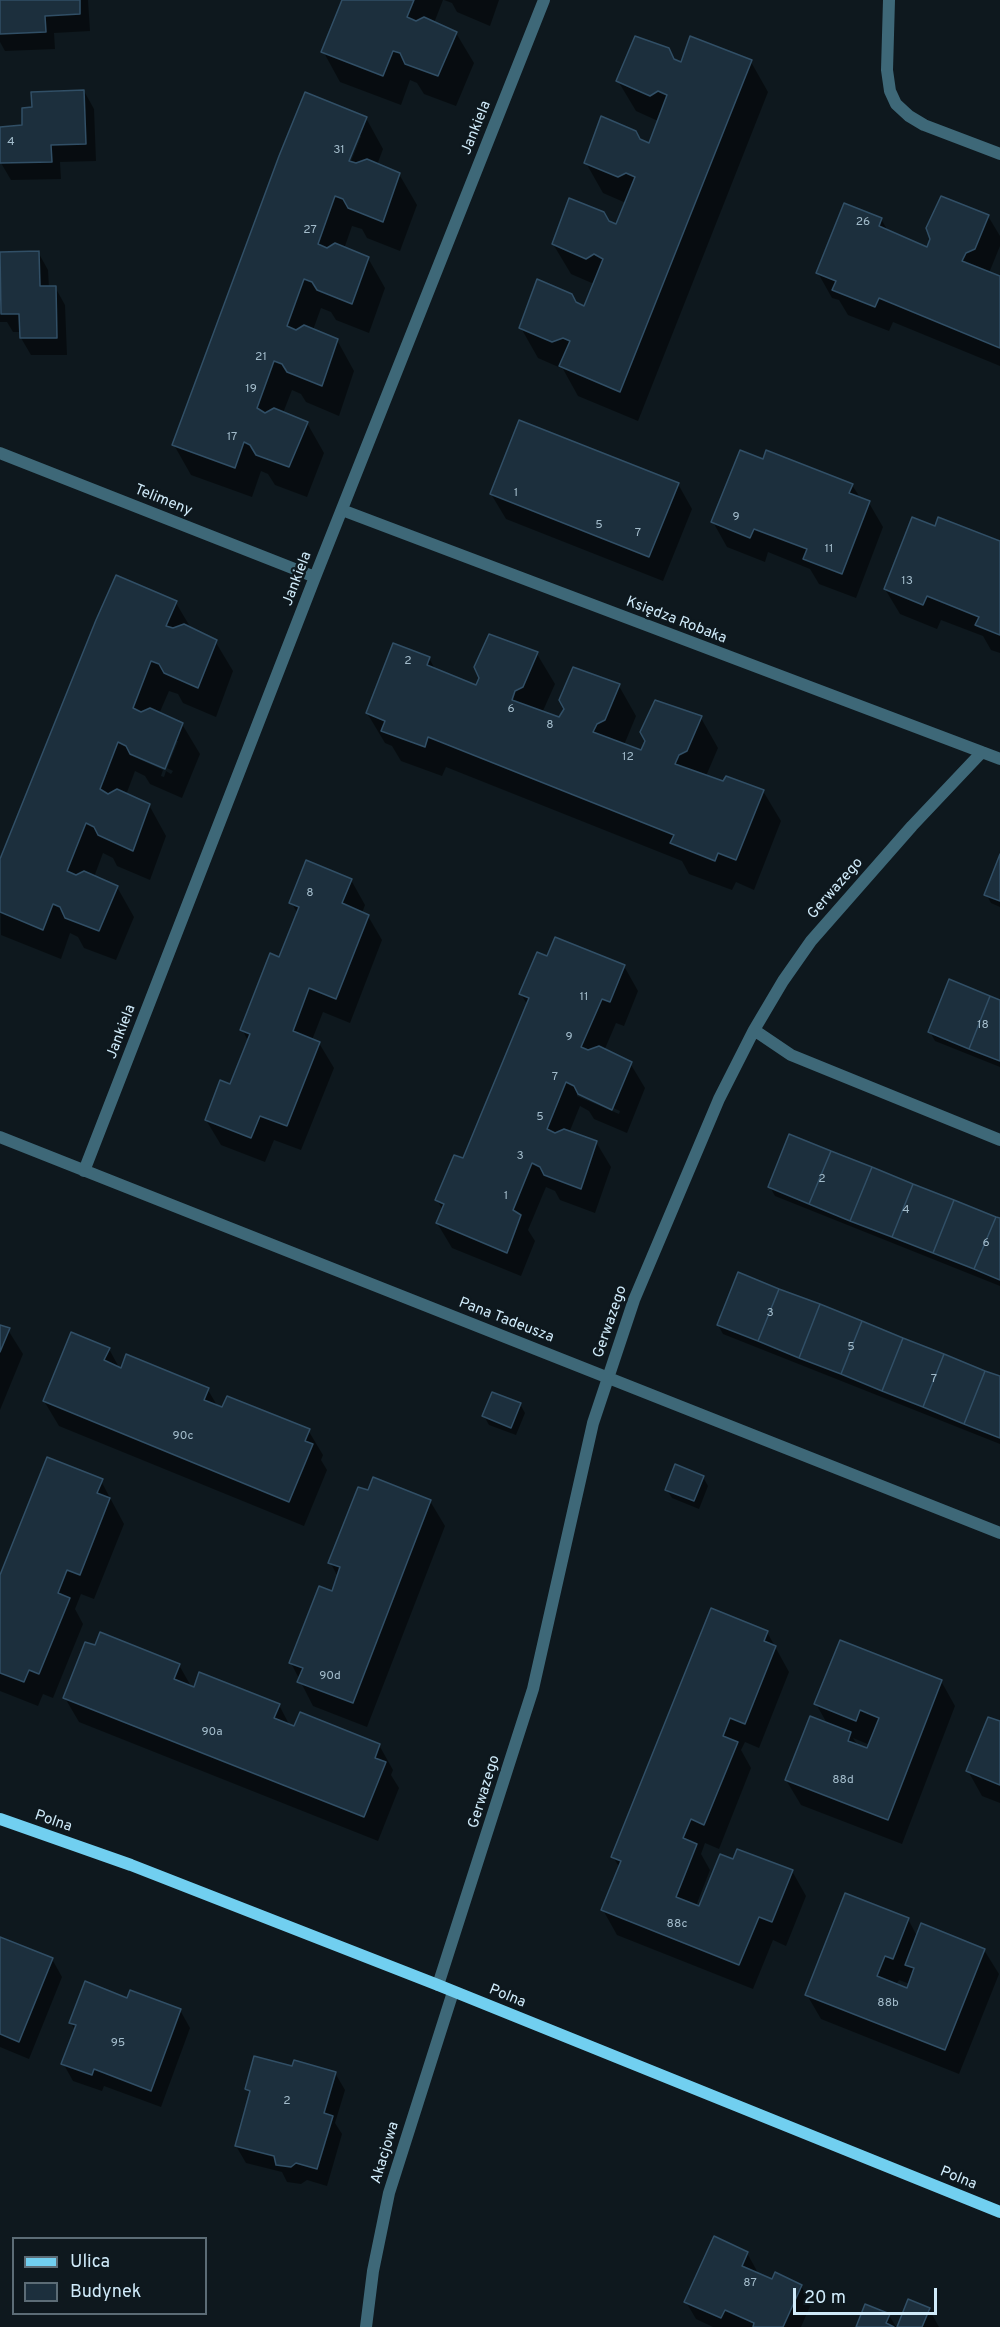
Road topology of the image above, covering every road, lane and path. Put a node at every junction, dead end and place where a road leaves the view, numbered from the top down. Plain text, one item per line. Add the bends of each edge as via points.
1 (544, 0) edge
2 (889, 0) edge
3 (1000, 154) edge
4 (0, 453) edge
5 (342, 510) junction
6 (315, 577) junction
7 (982, 752) junction
8 (1000, 759) edge
9 (754, 1030) junction
10 (0, 1137) edge
11 (1000, 1140) edge
12 (84, 1171) junction
13 (608, 1377) junction
14 (1000, 1533) edge
15 (0, 1819) edge
16 (438, 1985) junction
17 (453, 1992) junction
18 (1000, 2212) edge
19 (366, 2327) edge

1 - 5 street, Jankiela
2 - 3 street via 887,70 896,104 924,125
4 - 6 street, Telimeny
5 - 6 street, Jankiela
5 - 7 street, Księdza Robaka
6 - 12 street, Jankiela
7 - 8 street, Księdza Robaka
7 - 9 street, Gerwazego via 811,941
9 - 11 street via 791,1055
9 - 13 street, Gerwazego via 719,1099 654,1251
10 - 12 street, Pana Tadeusza
12 - 13 street, Pana Tadeusza
13 - 14 street, Pana Tadeusza
13 - 16 street, Gerwazego via 583,1464 533,1689
15 - 16 street, Polna via 131,1865
16 - 17 street, Polna
17 - 18 street, Polna
17 - 19 street, Akacjowa via 389,2193

